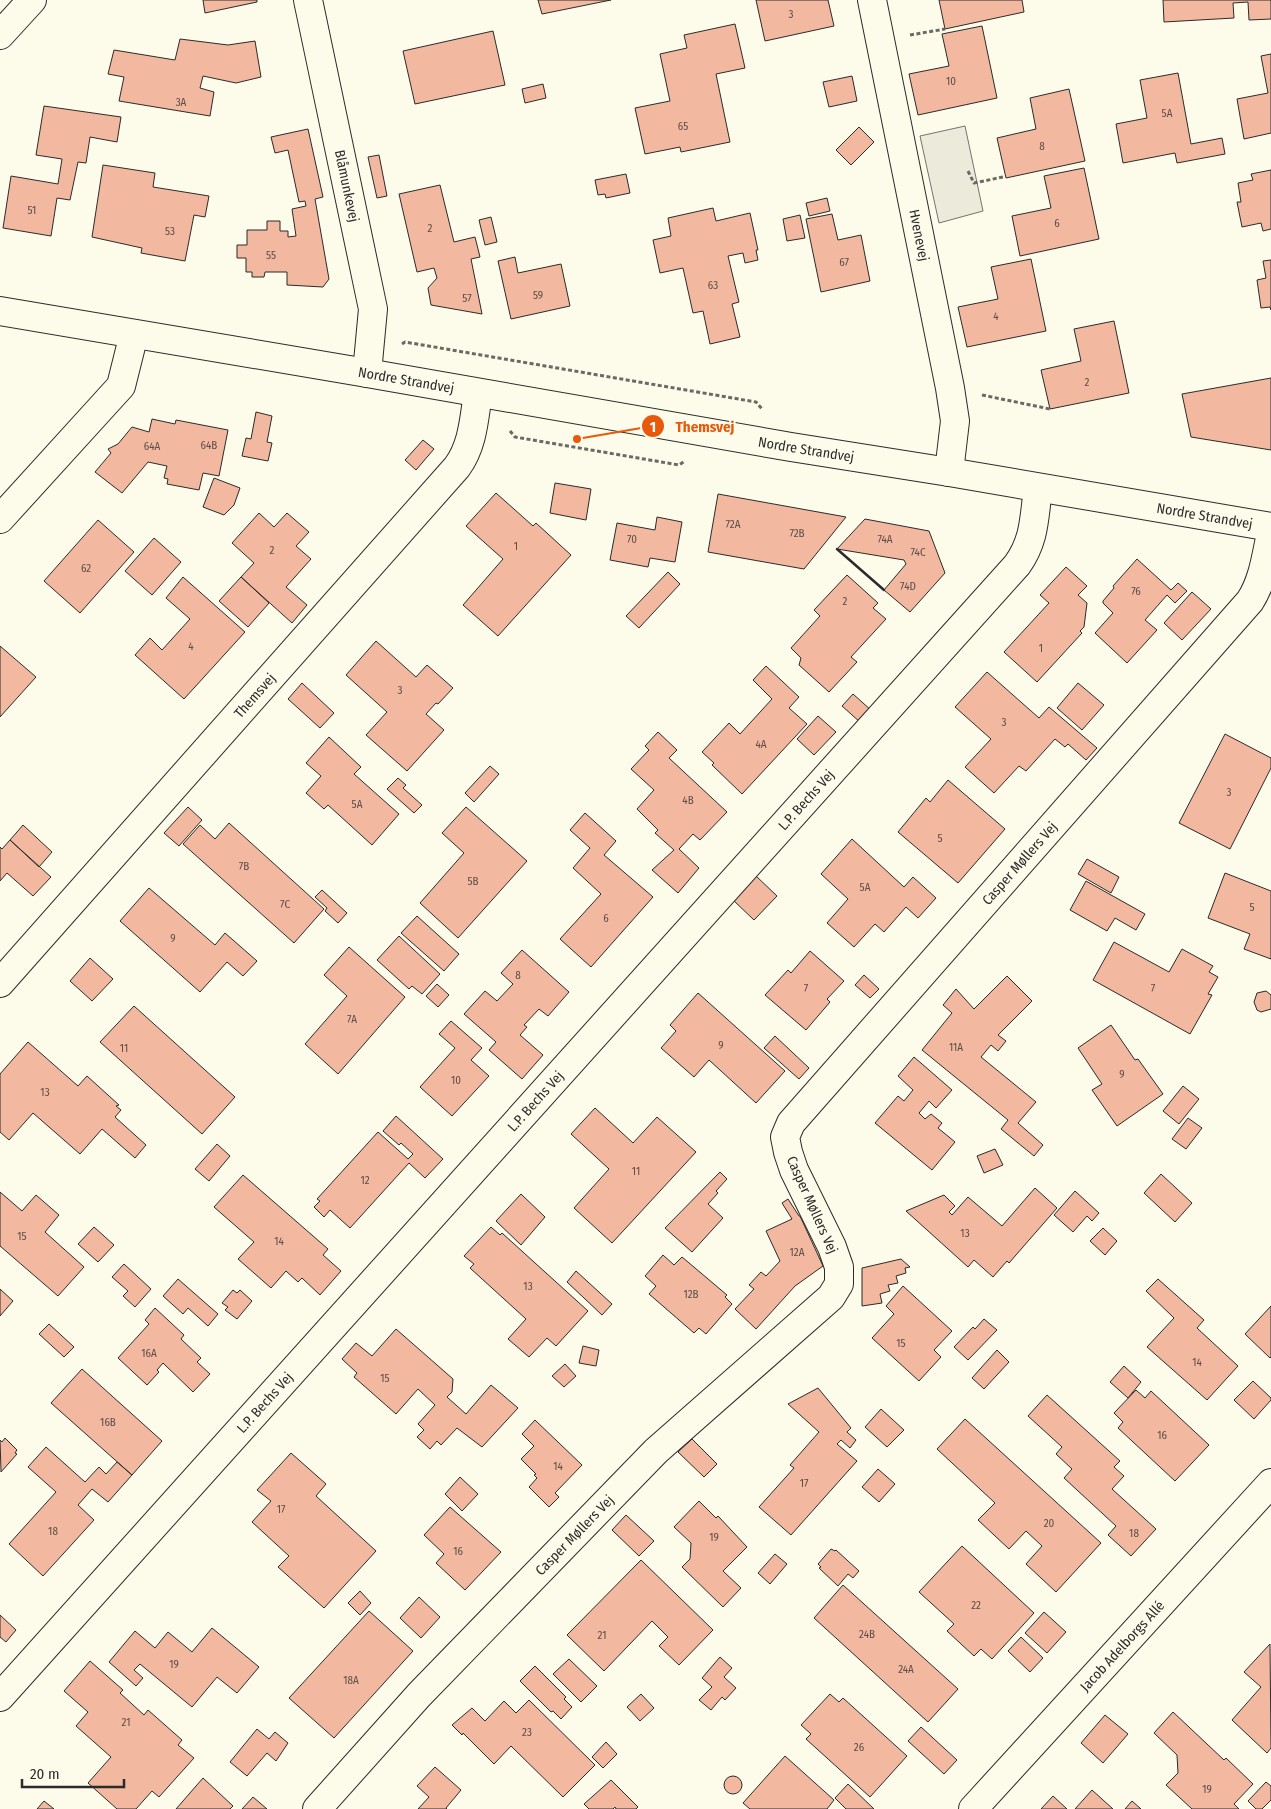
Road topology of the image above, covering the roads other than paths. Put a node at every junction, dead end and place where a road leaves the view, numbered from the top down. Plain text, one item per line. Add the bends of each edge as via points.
1 (32, 0) edge
2 (308, 0) edge
3 (872, 0) edge
4 (0, 35) edge
5 (0, 311) edge
6 (134, 334) junction
7 (367, 373) junction
8 (478, 392) junction
9 (950, 472) junction
10 (1038, 488) junction
11 (0, 519) edge
12 (1271, 527) edge
13 (1271, 533) edge
14 (0, 983) edge
15 (1271, 1483) edge
16 (0, 1697) edge
17 (317, 1809) edge
18 (973, 1809) edge

1 - 4 street
2 - 7 street, Blåmunkevej via 373,309
3 - 9 street, Hvenevej via 950,388 955,421
5 - 6 street, Nordre Strandvej
6 - 7 street, Nordre Strandvej
6 - 11 street via 121,386
7 - 8 street, Nordre Strandvej
8 - 9 street, Nordre Strandvej
8 - 14 street, Themsvej via 470,444 457,467
9 - 10 street, Nordre Strandvej
10 - 12 street, Nordre Strandvej
10 - 16 street, L.P. Bechs Vej via 1031,540 1017,565
13 - 17 street, Casper Møllers Vej via 1262,578 1250,601 791,1123 785,1137 794,1170 839,1267 839,1284 831,1297 656,1451 419,1695
15 - 18 street, Jacob Adelborgs Allé

